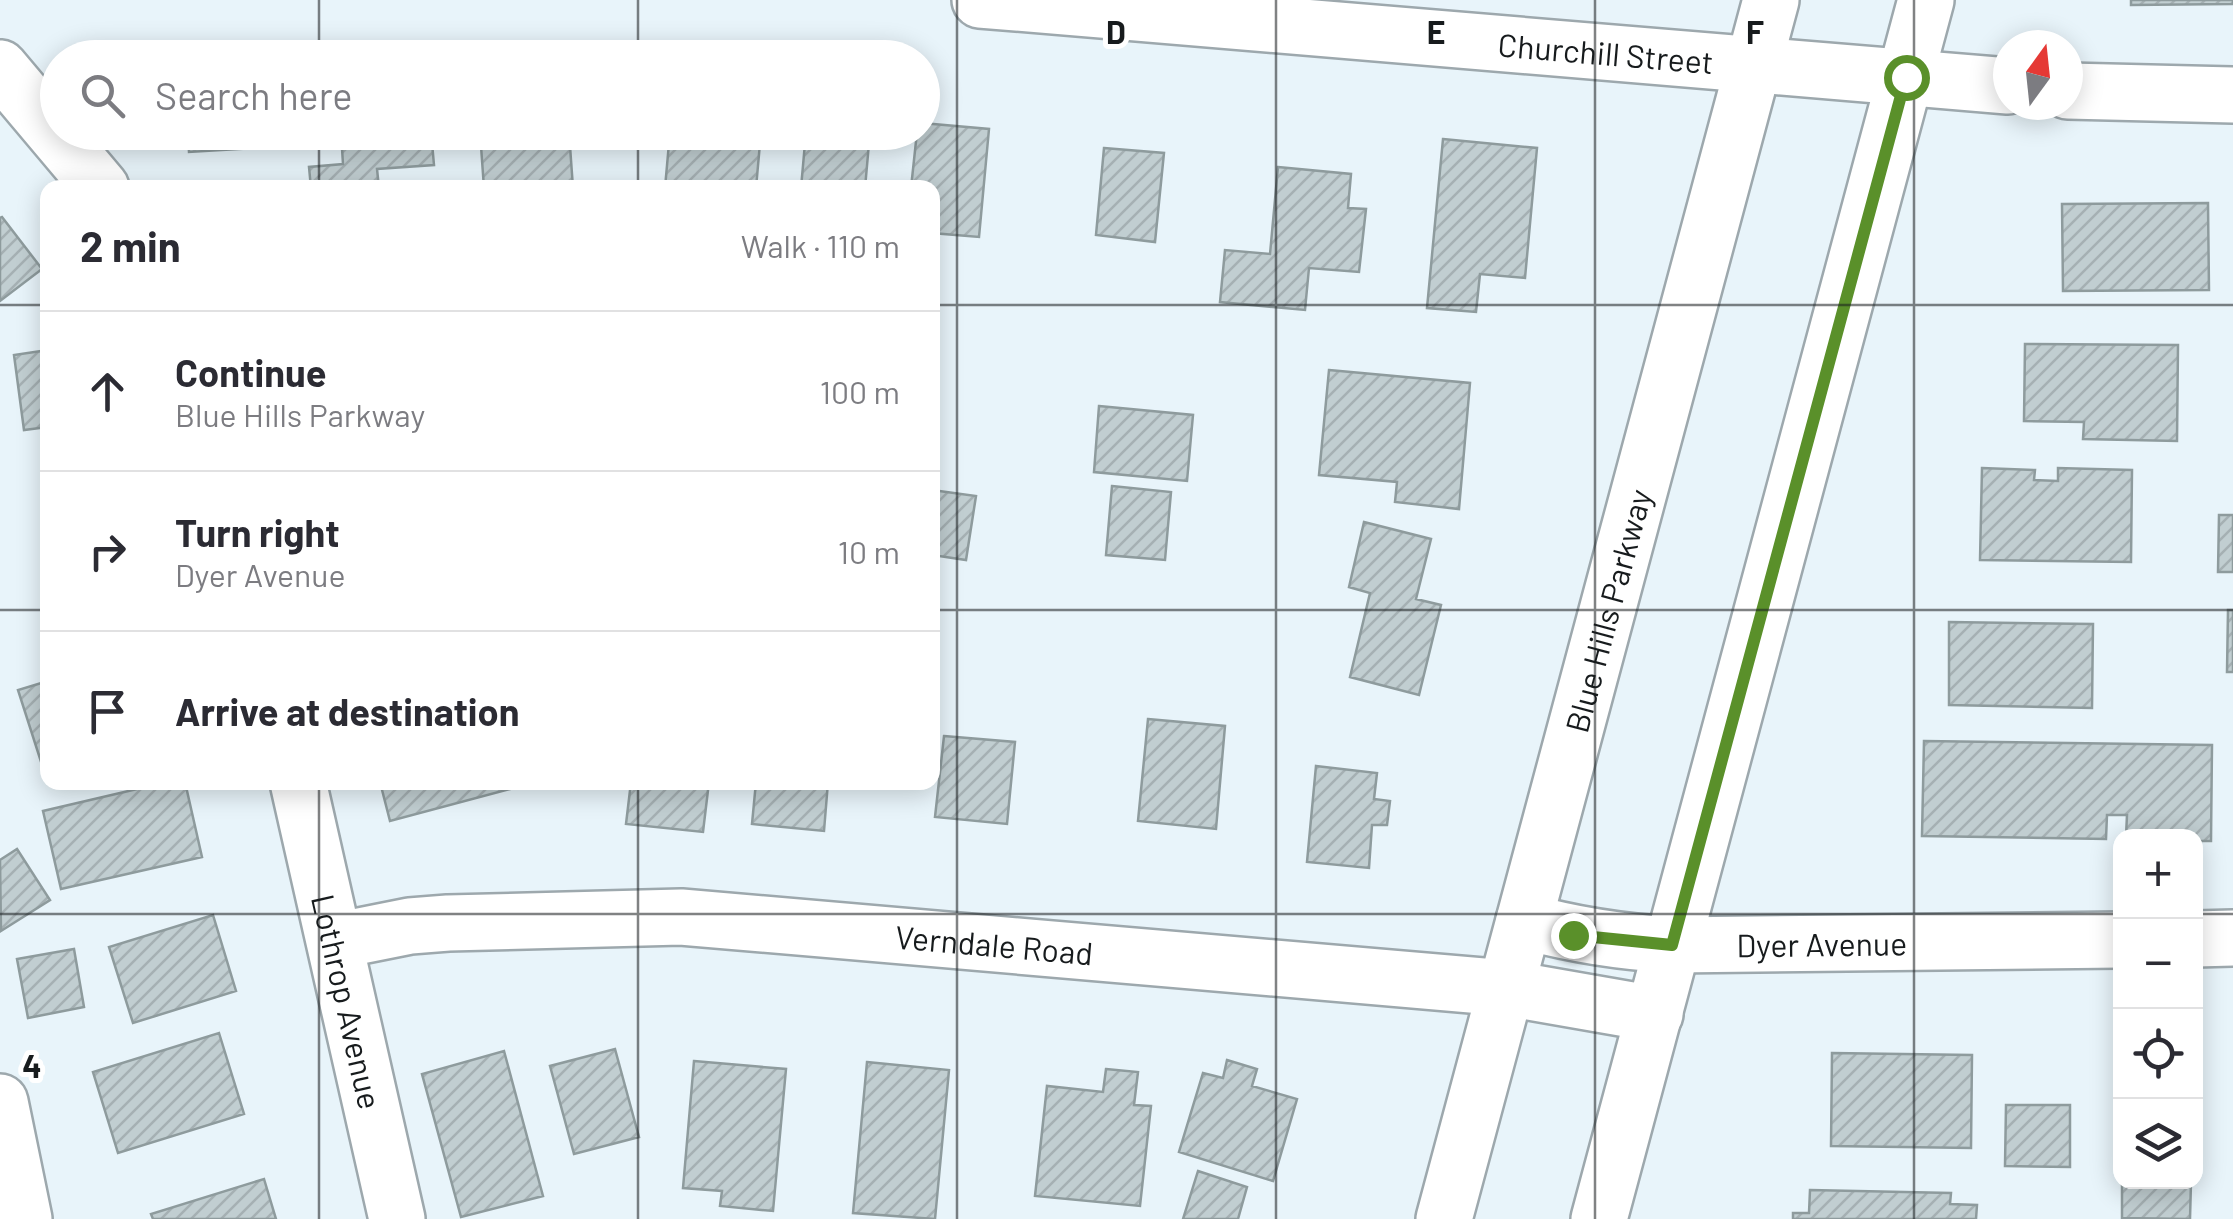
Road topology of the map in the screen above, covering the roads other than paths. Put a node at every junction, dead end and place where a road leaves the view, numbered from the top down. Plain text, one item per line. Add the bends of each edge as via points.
1 (980, 0) edge
2 (1771, 0) edge
3 (1926, 0) edge
4 (1753, 66) junction
5 (0, 68) edge
6 (1906, 77) junction
7 (1993, 85) edge
8 (2083, 91) edge
9 (2233, 95) edge
10 (40, 115) edge
11 (70, 150) edge
12 (95, 180) edge
13 (300, 790) edge
14 (1524, 922) junction
15 (2233, 938) edge
16 (2203, 939) edge
17 (2113, 940) edge
18 (335, 941) junction
19 (1672, 945) junction
20 (1506, 988) junction
21 (1655, 1014) junction
22 (0, 1102) edge
23 (24, 1219) edge
24 (397, 1219) edge
25 (1444, 1219) edge
26 (1599, 1219) edge

1 - 4 street, Churchill Street
2 - 4 street, Blue Hills Parkway
3 - 6 street
4 - 6 street, Churchill Street
4 - 14 street, Blue Hills Parkway
5 - 10 street
6 - 7 street, Churchill Street
6 - 19 street
8 - 9 street
11 - 12 street
13 - 18 street, Lothrop Avenue
14 - 19 street, Dyer Avenue via 1573,935
14 - 20 street, Blue Hills Parkway
15 - 16 street
17 - 19 street, Dyer Avenue
18 - 20 street, Verndale Road via 448,923 682,917
18 - 24 street, Lothrop Avenue
19 - 21 street
20 - 21 street, Verndale Road
20 - 25 street, Blue Hills Parkway
21 - 26 street
22 - 23 street

